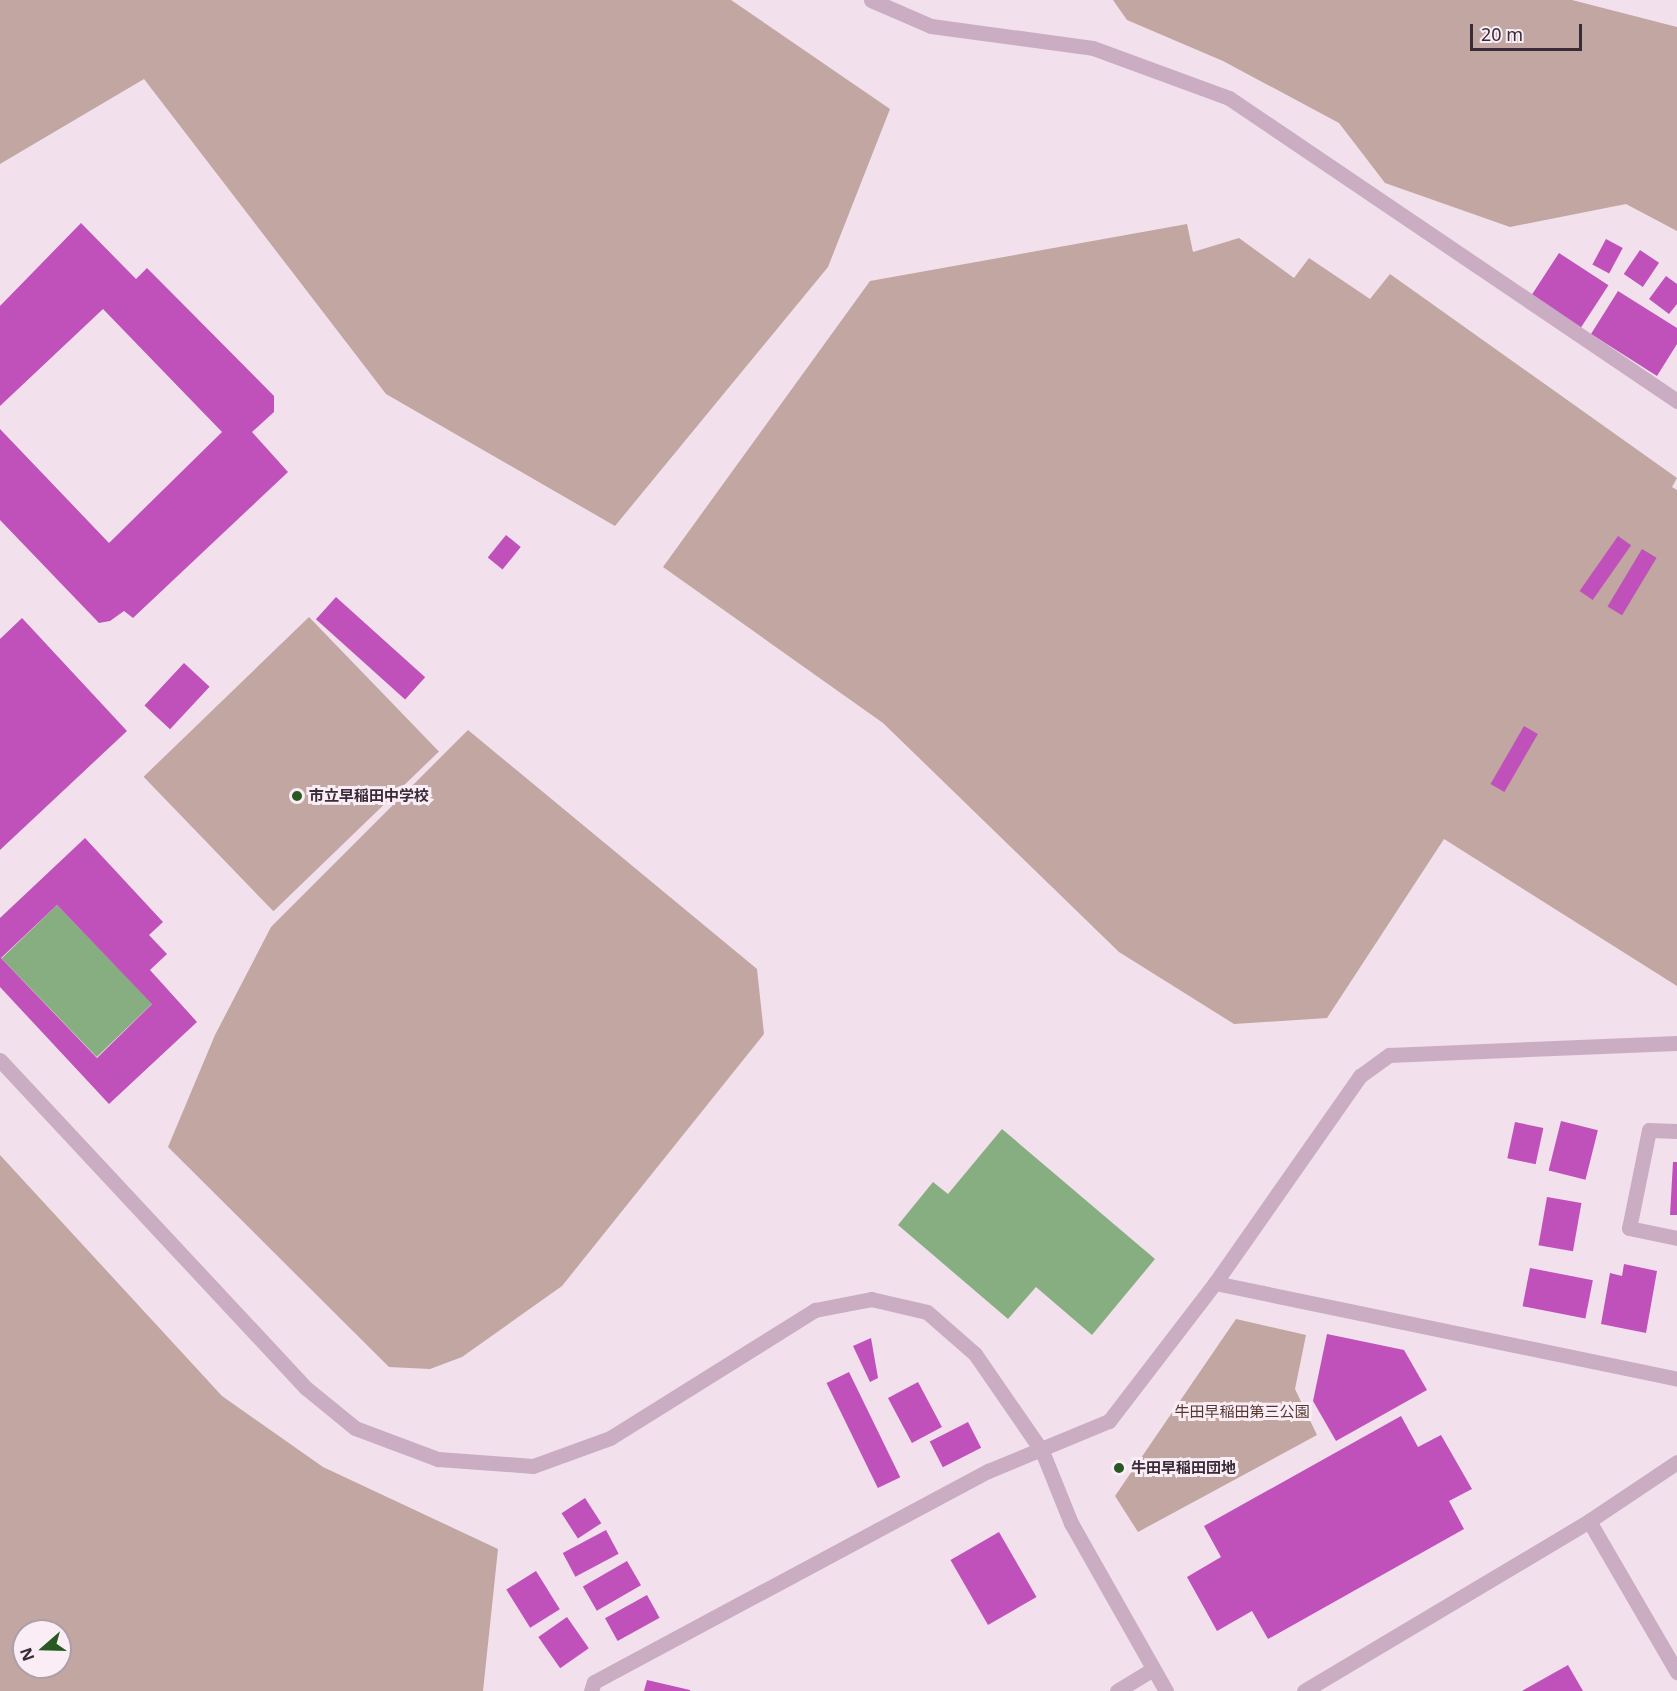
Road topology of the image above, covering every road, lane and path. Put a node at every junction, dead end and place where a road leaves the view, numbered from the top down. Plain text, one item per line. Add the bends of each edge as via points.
1 (872, 0) edge
2 (1677, 401) edge
3 (1677, 1042) edge
4 (0, 1059) edge
5 (1677, 1131) edge
6 (1677, 1238) edge
7 (1215, 1283) junction
8 (1677, 1379) edge
9 (1042, 1450) junction
10 (1677, 1462) edge
11 (1589, 1521) junction
12 (1153, 1670) junction
13 (1677, 1672) edge
14 (591, 1691) edge
15 (1117, 1691) edge
16 (1166, 1691) edge
17 (1304, 1691) edge

1 - 2 street via 931,26 1093,48 1229,98
3 - 7 street via 1389,1055 1360,1076
4 - 9 street via 306,1388 355,1428 376,1436 438,1459 532,1466 610,1438 815,1310 871,1299 927,1312 975,1354
5 - 6 street via 1648,1130 1629,1228
7 - 8 street
7 - 9 street via 1109,1421
9 - 12 street via 1071,1523
9 - 14 street via 988,1471 594,1682
10 - 11 street
11 - 13 street
11 - 17 street
12 - 15 street
12 - 16 street

